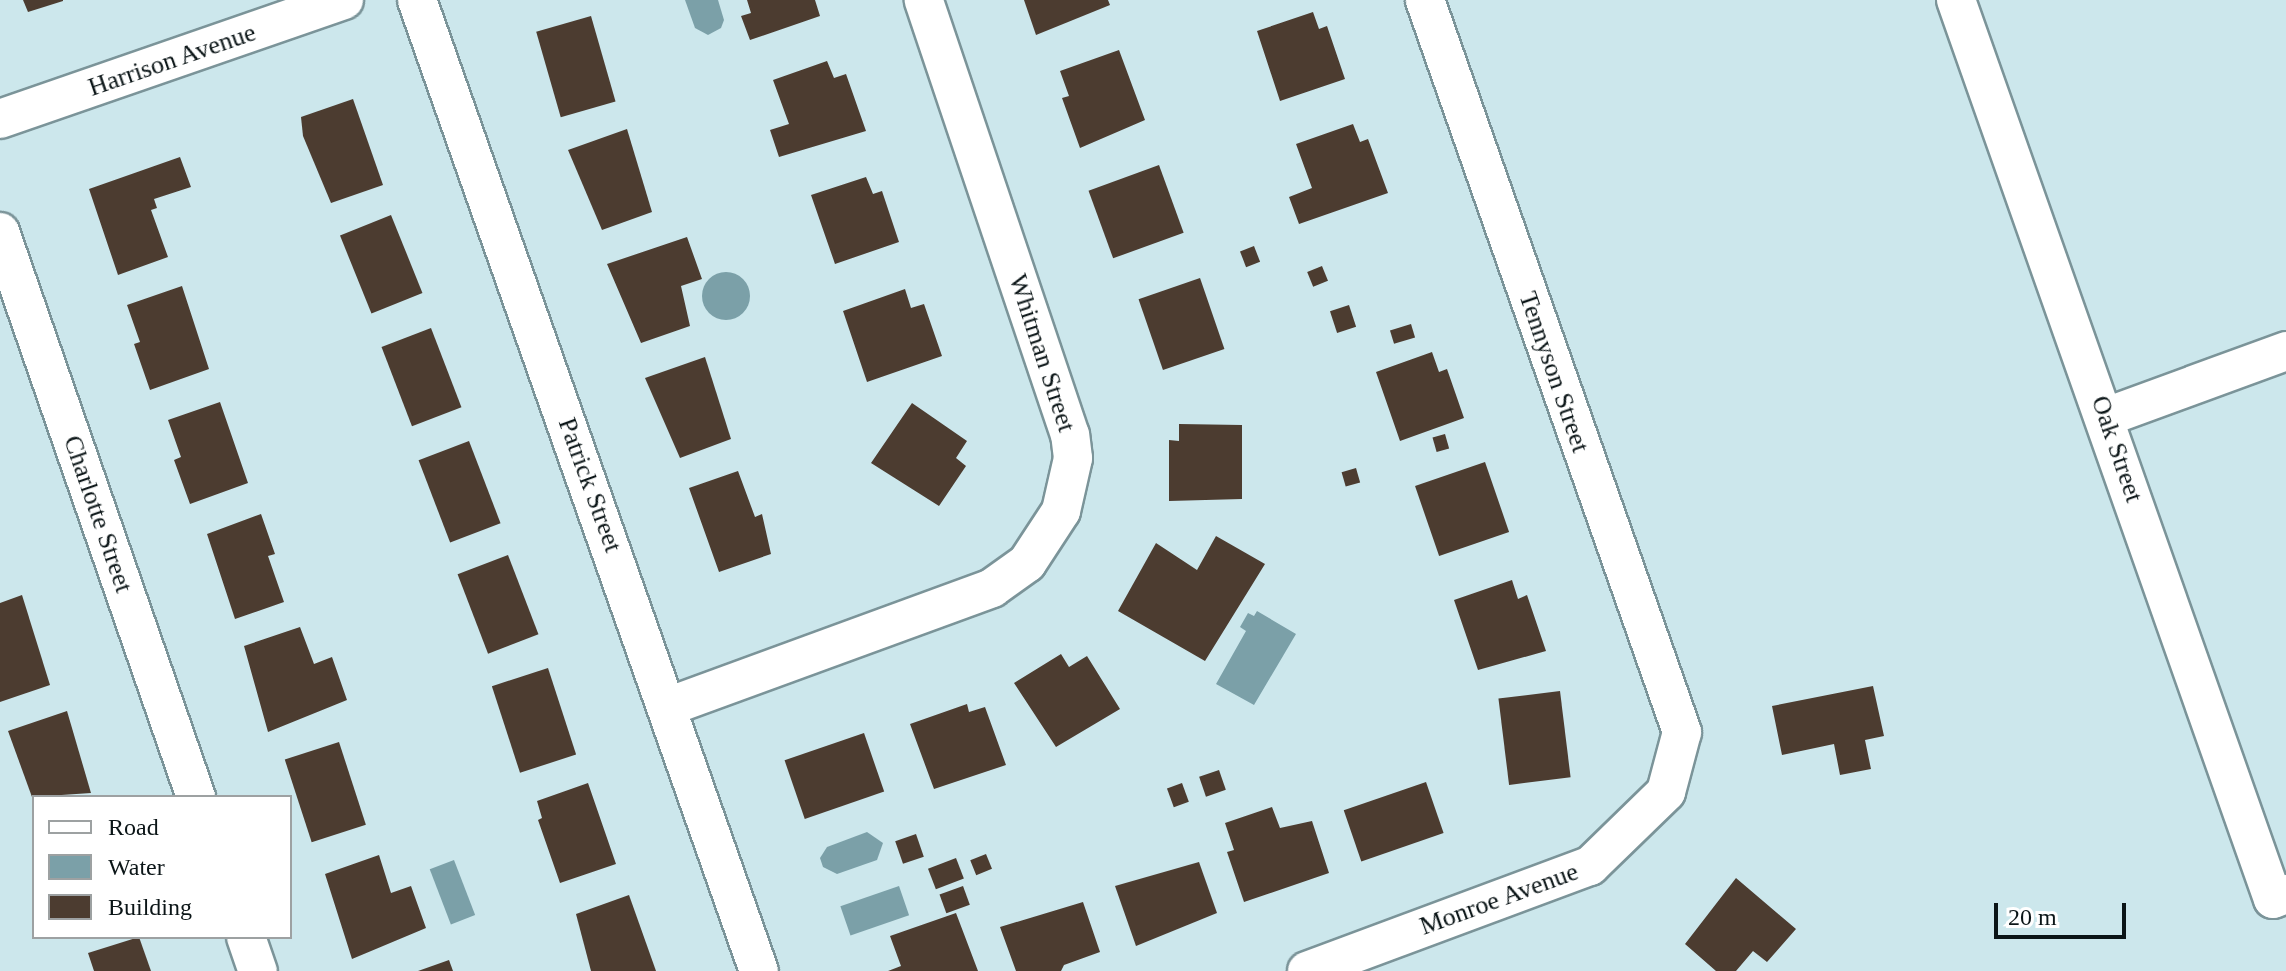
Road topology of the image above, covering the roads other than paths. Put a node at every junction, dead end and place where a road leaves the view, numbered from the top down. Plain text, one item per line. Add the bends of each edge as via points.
1 (344, 0) edge
2 (417, 0) edge
3 (924, 0) edge
4 (1425, 0) edge
5 (1956, 0) edge
6 (0, 119) edge
7 (0, 232) edge
8 (2286, 351) edge
9 (2106, 417) junction
10 (670, 706) junction
11 (1680, 743) joint
12 (195, 795) edge
13 (2279, 896) edge
14 (247, 939) edge
15 (258, 971) edge
16 (759, 971) edge
17 (1307, 971) edge

1 - 6 street, Harrison Avenue
2 - 10 street, Patrick Street
3 - 10 street, Whitman Street via 1070,435 1073,458 1061,511 1027,563 992,588
4 - 11 street, Tennyson Street via 1682,732
5 - 9 street, Oak Street
7 - 12 street, Charlotte Street
8 - 9 street
9 - 13 street, Oak Street
10 - 16 street, Patrick Street
11 - 17 street, Monroe Avenue via 1666,792 1590,866
14 - 15 street

